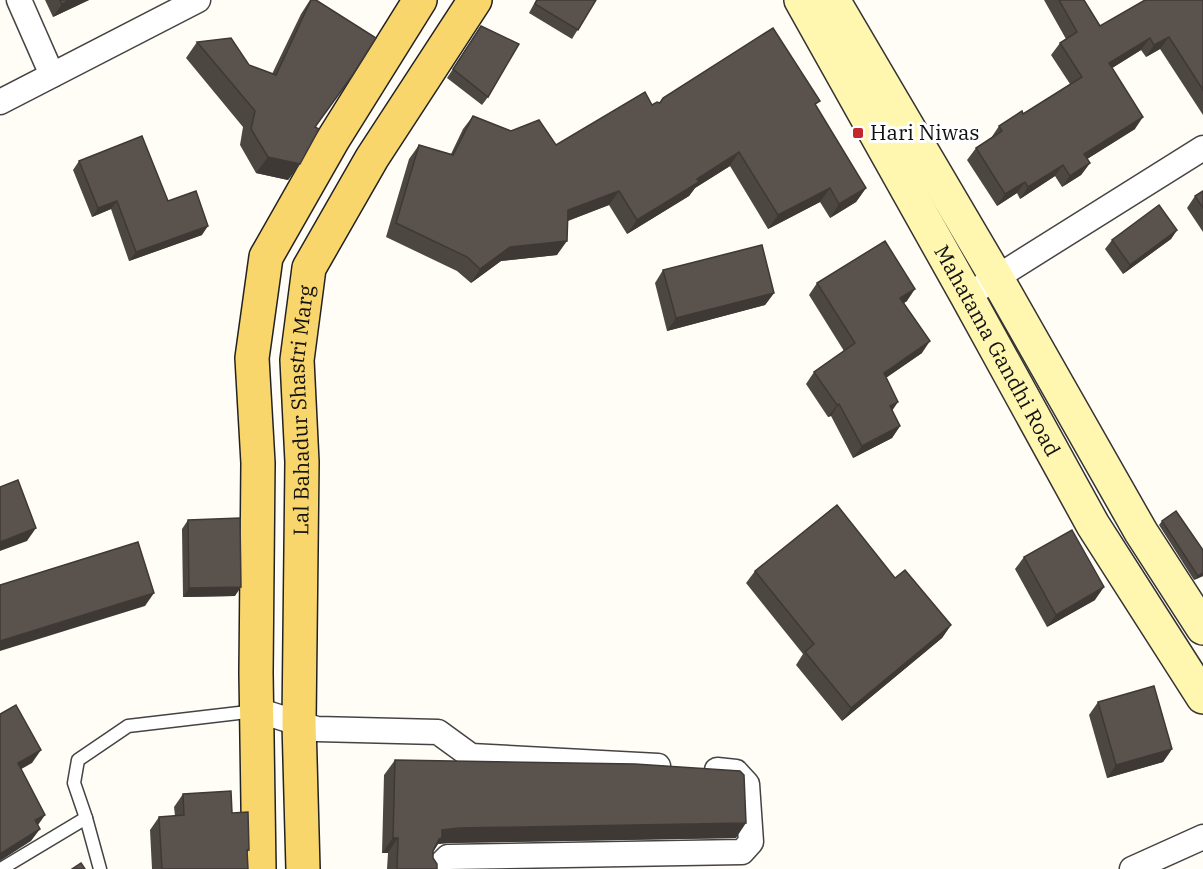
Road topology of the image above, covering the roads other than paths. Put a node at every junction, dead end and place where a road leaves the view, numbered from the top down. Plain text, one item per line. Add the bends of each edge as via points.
1 (19, 0) edge
2 (198, 0) edge
3 (420, 0) edge
4 (474, 0) edge
5 (801, 0) edge
6 (833, 0) edge
7 (52, 75) junction
8 (0, 102) edge
9 (1203, 148) edge
10 (996, 277) junction
11 (967, 296) junction
12 (1203, 628) edge
13 (1203, 697) edge
14 (257, 710) junction
15 (299, 723) junction
16 (86, 818) junction
17 (1203, 837) edge
18 (1, 869) edge
19 (100, 869) edge
20 (259, 869) edge
21 (303, 869) edge
22 (436, 869) edge
23 (1132, 869) edge

1 - 7 street
2 - 7 street
3 - 14 main road, Lal Bahadur Shastri Marg via 332,141 266,257 252,358 258,463
4 - 15 main road, Lal Bahadur Shastri Marg via 372,158 309,268 297,360 302,462
5 - 11 main road, Mahatama Gandhi Road
6 - 10 main road, Mahatama Gandhi Road
7 - 8 street
9 - 10 street
10 - 11 street
10 - 12 main road, Mahatama Gandhi Road via 1141,532
11 - 13 main road, Mahatama Gandhi Road via 1093,525
14 - 15 street
14 - 16 lane via 128,726 78,760 74,783
14 - 20 main road, Lal Bahadur Shastri Marg
15 - 21 main road, Lal Bahadur Shastri Marg
15 - 22 street via 317,729 438,732 471,756 736,771 747,784 750,842 742,852 448,857
16 - 18 lane
16 - 19 lane
17 - 23 street

